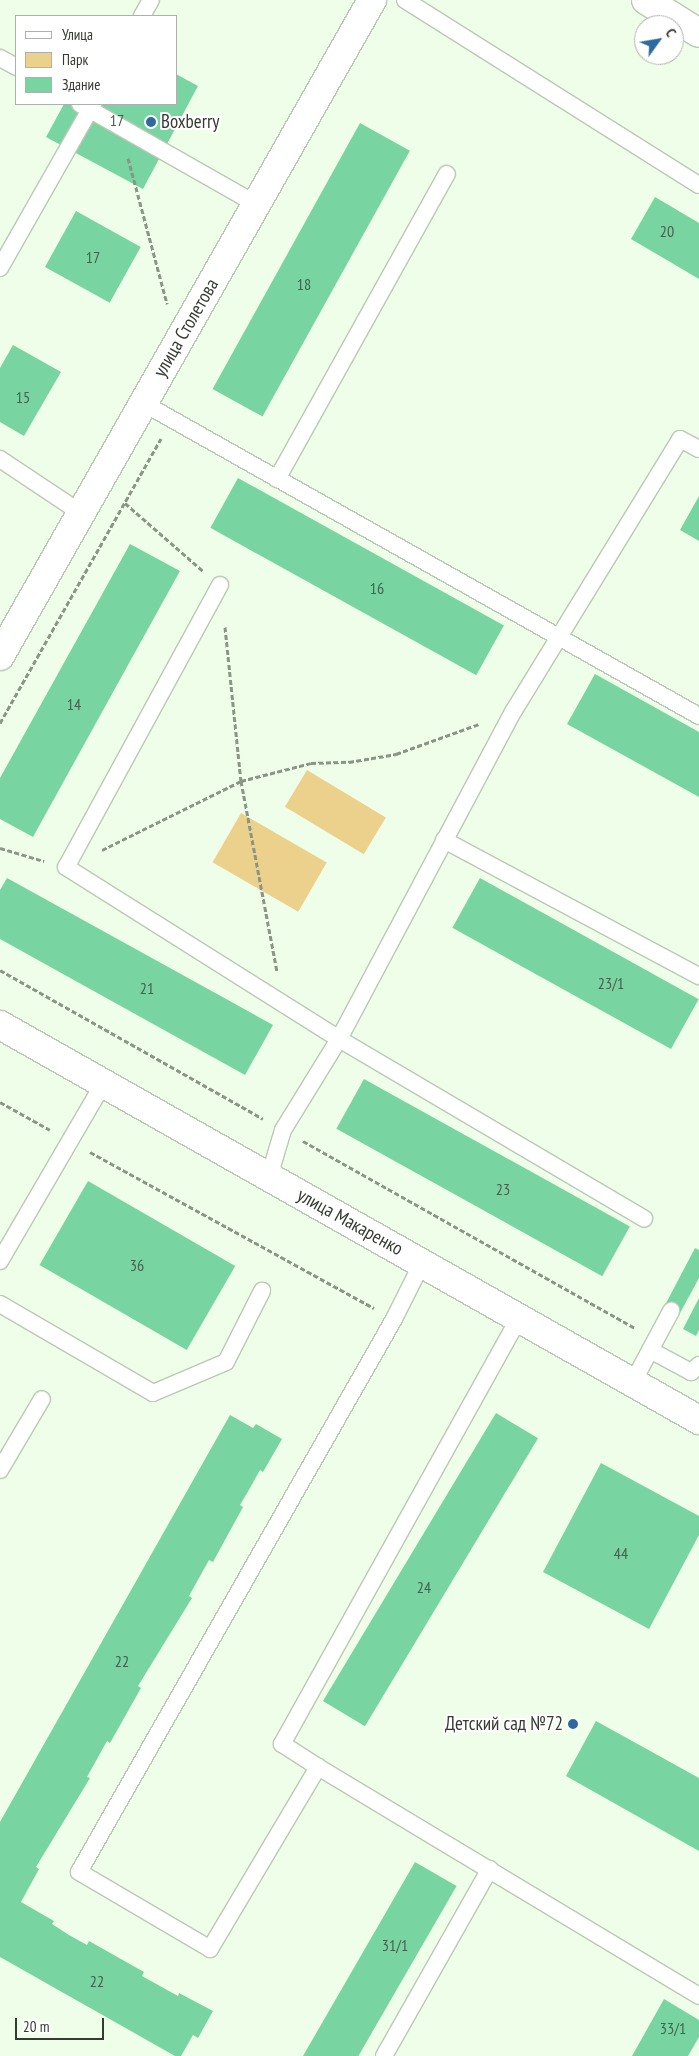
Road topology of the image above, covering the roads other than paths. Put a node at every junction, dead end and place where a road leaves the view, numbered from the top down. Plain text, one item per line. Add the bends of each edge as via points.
1 (151, 0) edge
2 (372, 0) edge
3 (405, 0) edge
4 (646, 0) edge
5 (143, 15) edge
6 (699, 33) edge
7 (0, 58) edge
8 (15, 66) edge
9 (88, 106) edge
10 (447, 174) dead end
11 (699, 186) edge
12 (256, 204) junction
13 (0, 268) edge
14 (143, 403) junction
15 (699, 449) edge
16 (0, 459) edge
17 (277, 478) junction
18 (81, 513) junction
19 (220, 585) road end
20 (560, 639) junction
21 (0, 656) edge
22 (699, 716) edge
23 (444, 840) junction
24 (699, 976) edge
25 (0, 1026) edge
26 (339, 1039) junction
27 (103, 1084) junction
28 (269, 1177) junction
29 (644, 1219) dead end
30 (0, 1261) edge
31 (422, 1263) junction
32 (262, 1291) dead end
33 (0, 1304) edge
34 (672, 1311) dead end
35 (518, 1318) junction
36 (653, 1345) junction
37 (699, 1364) edge
38 (633, 1382) junction
39 (42, 1399) dead end
40 (699, 1420) edge
41 (0, 1470) edge
42 (318, 1767) junction
43 (490, 1869) junction
44 (699, 1996) edge
45 (384, 2056) edge

1 - 5 lane
2 - 12 street, улица Столетова
3 - 11 lane
4 - 6 street
7 - 8 lane
9 - 12 lane
9 - 13 lane
10 - 17 lane
12 - 14 street, улица Столетова
14 - 17 lane
14 - 18 street, улица Столетова
15 - 20 lane via 680,439
16 - 18 lane
17 - 20 lane
18 - 21 street, улица Столетова
19 - 26 lane via 66,868
20 - 22 lane
20 - 23 lane via 513,712
23 - 24 lane
23 - 26 lane
25 - 27 street, улица Макаренко
26 - 28 lane via 283,1130
26 - 29 lane
27 - 28 street, улица Макаренко
27 - 30 lane
28 - 31 street, улица Макаренко
31 - 35 street, улица Макаренко
31 - 42 lane via 394,1320 79,1872 210,1949
32 - 33 lane via 226,1362 153,1394
34 - 36 lane
35 - 38 street, улица Макаренко
35 - 42 lane via 282,1744
36 - 37 lane via 691,1372
36 - 38 lane
38 - 40 street, улица Макаренко
39 - 41 lane
42 - 43 lane
43 - 44 lane
43 - 45 lane

